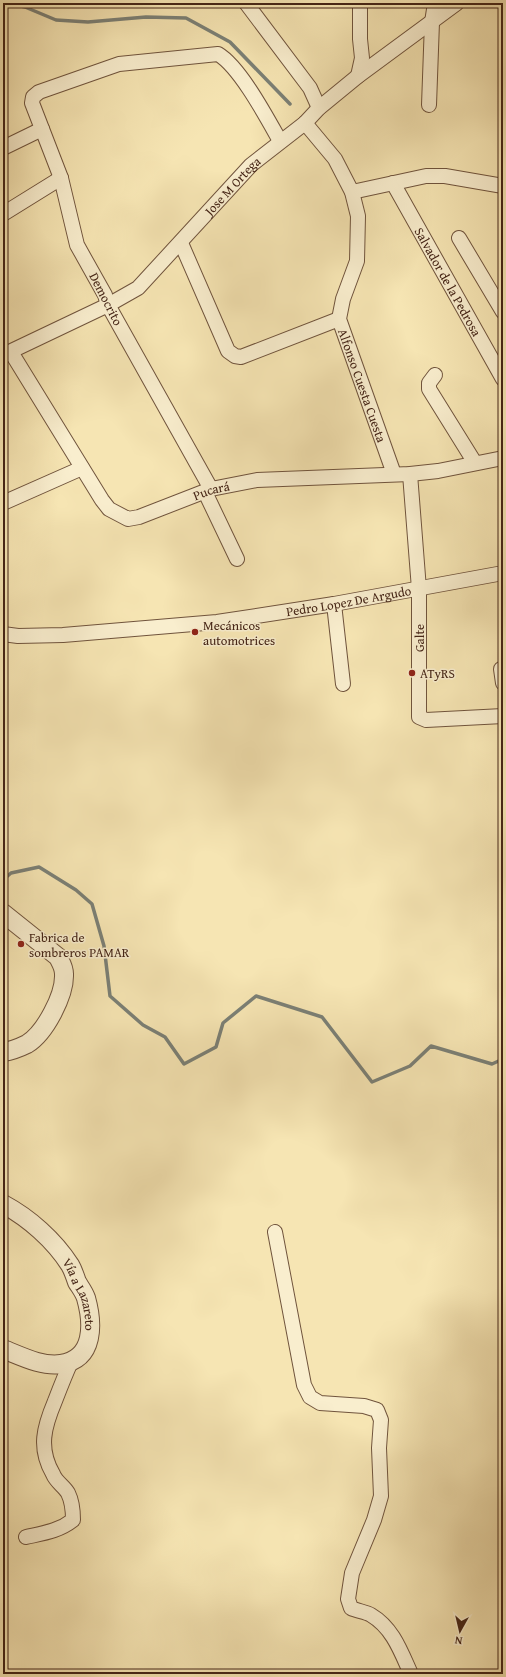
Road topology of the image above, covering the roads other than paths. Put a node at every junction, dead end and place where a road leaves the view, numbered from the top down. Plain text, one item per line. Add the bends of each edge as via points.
1 (246, 3) edge
2 (360, 3) edge
3 (435, 3) edge
4 (457, 3) edge
5 (432, 22) junction
6 (358, 76) junction
7 (429, 105) dead end
8 (319, 108) junction
9 (305, 123) junction
10 (42, 129) junction
11 (280, 141) junction
12 (3, 148) edge
13 (61, 178) junction
14 (393, 183) junction
15 (503, 186) edge
16 (352, 192) junction
17 (3, 214) edge
18 (459, 238) dead end
19 (181, 243) junction
20 (108, 305) junction
21 (503, 312) edge
22 (339, 319) junction
23 (7, 354) edge
24 (435, 375) dead end
25 (503, 379) edge
26 (503, 458) edge
27 (475, 463) junction
28 (82, 468) junction
29 (394, 474) junction
30 (410, 474) junction
31 (208, 491) junction
32 (3, 503) edge
33 (237, 559) dead end
34 (503, 573) edge
35 (419, 588) junction
36 (334, 604) junction
37 (3, 634) edge
38 (503, 669) edge
39 (503, 683) edge
40 (343, 684) dead end
41 (503, 716) edge
42 (3, 914) edge
43 (3, 1052) edge
44 (3, 1204) edge
45 (275, 1232) dead end
46 (3, 1349) edge
47 (71, 1362) junction
48 (26, 1537) dead end
49 (411, 1674) edge

1 - 8 street via 310,88
2 - 6 street via 362,58
3 - 5 street
4 - 5 street, Jose M Ortega
5 - 6 street, Jose M Ortega
5 - 7 street
6 - 8 street, Jose M Ortega
8 - 9 street, Jose M Ortega
9 - 11 street, Jose M Ortega
9 - 16 street, Alfonso Cuesta Cuesta via 335,159
10 - 11 street, Democrito via 32,103 33,97 39,92 119,64 218,54 227,59 258,102
10 - 12 street
10 - 13 street, Democrito
11 - 19 street, Jose M Ortega via 251,165
13 - 17 street
13 - 20 street, Democrito via 77,245
14 - 15 street via 426,176 445,176
14 - 16 street
14 - 25 street, Salvador de la Pedrosa
16 - 22 street, Alfonso Cuesta Cuesta via 358,216 357,262 343,299
18 - 21 street
19 - 20 street, Jose M Ortega via 138,288
19 - 22 street via 228,351 235,356 241,358
20 - 23 street, Jose M Ortega
20 - 31 street, Democrito
22 - 29 street, Alfonso Cuesta Cuesta
23 - 28 street, Pucará
24 - 27 street via 429,383 429,389
26 - 27 street, Pucará
27 - 30 street, Pucará
28 - 31 street, Pucará via 109,508 128,519
28 - 32 street
29 - 30 street, Pucará
29 - 31 street, Pucará via 257,480
30 - 35 street, Galte
31 - 33 street, Democrito
34 - 35 street, Pedro Lopez De Argudo
35 - 36 street, Pedro Lopez De Argudo
35 - 41 street, Galte via 419,717 426,720
36 - 37 street, Pedro Lopez De Argudo via 217,622 63,635
36 - 40 street
38 - 39 street
42 - 43 street via 58,957 63,965 64,974 63,989 43,1027 26,1044
44 - 47 street, Vía a Lazareto via 33,1223 47,1237 70,1266 85,1297 90,1330 89,1342 78,1358
45 - 49 street via 304,1385 310,1397 320,1403 364,1406 377,1410 381,1420 381,1496 352,1573 348,1599 351,1608 371,1614 396,1641
46 - 47 street via 42,1363
47 - 48 street via 45,1426 44,1451 56,1481 68,1493 74,1520 52,1532

